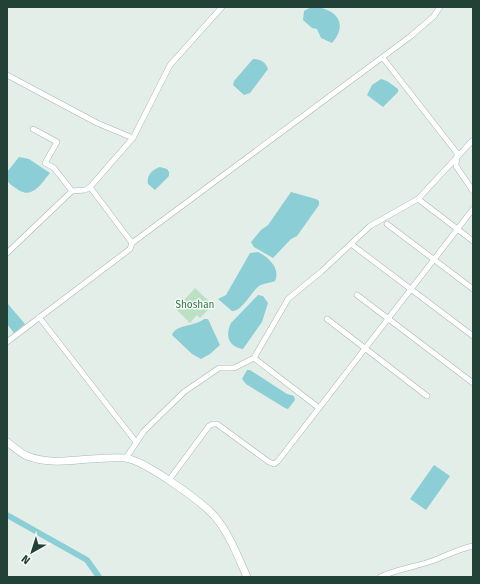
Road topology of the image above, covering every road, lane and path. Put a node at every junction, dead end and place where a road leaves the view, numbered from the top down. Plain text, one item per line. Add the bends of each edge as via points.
1 (222, 7) edge
2 (440, 7) edge
3 (383, 58) junction
4 (7, 75) edge
5 (33, 128) dead end
6 (133, 138) junction
7 (473, 140) edge
8 (457, 158) junction
9 (90, 187) junction
10 (72, 191) junction
11 (473, 191) edge
12 (418, 199) junction
13 (473, 209) edge
14 (387, 224) dead end
15 (458, 229) junction
16 (473, 241) edge
17 (132, 243) junction
18 (351, 244) junction
19 (7, 253) edge
20 (435, 259) junction
21 (412, 289) junction
22 (473, 289) edge
23 (357, 295) dead end
24 (39, 317) junction
25 (388, 318) junction
26 (327, 319) dead end
27 (473, 336) edge
28 (7, 342) edge
29 (365, 348) junction
30 (254, 358) junction
31 (473, 384) edge
32 (427, 396) dead end
33 (319, 408) junction
34 (7, 442) edge
35 (136, 442) junction
36 (126, 458) junction
37 (169, 480) junction
38 (473, 546) edge
39 (392, 575) edge
40 (247, 577) edge
41 (380, 577) edge

1 - 6 street via 170,65
2 - 3 street via 434,16
3 - 8 street via 457,153
3 - 17 street
4 - 6 street via 97,123
5 - 10 street via 57,142 45,163 54,168
6 - 9 street
7 - 8 street
8 - 11 street via 456,166
8 - 12 street
9 - 10 street
9 - 17 street
10 - 19 street
12 - 15 street
12 - 18 street via 370,226
13 - 15 street
14 - 20 street
15 - 16 street
15 - 20 street
17 - 24 street via 130,249
18 - 21 street
18 - 30 street via 288,299
20 - 21 street
20 - 22 street
21 - 25 street
21 - 27 street
23 - 25 street
24 - 28 street
24 - 35 street
25 - 29 street
25 - 31 street
26 - 29 street
29 - 32 street
29 - 33 street
30 - 33 street
30 - 35 street via 234,368 219,368 184,392
33 - 37 street via 274,464 217,424 213,424
34 - 36 main road via 27,456 54,461
35 - 36 street
36 - 37 main road
37 - 40 main road via 215,517 230,538
38 - 39 street via 461,548
39 - 41 street

